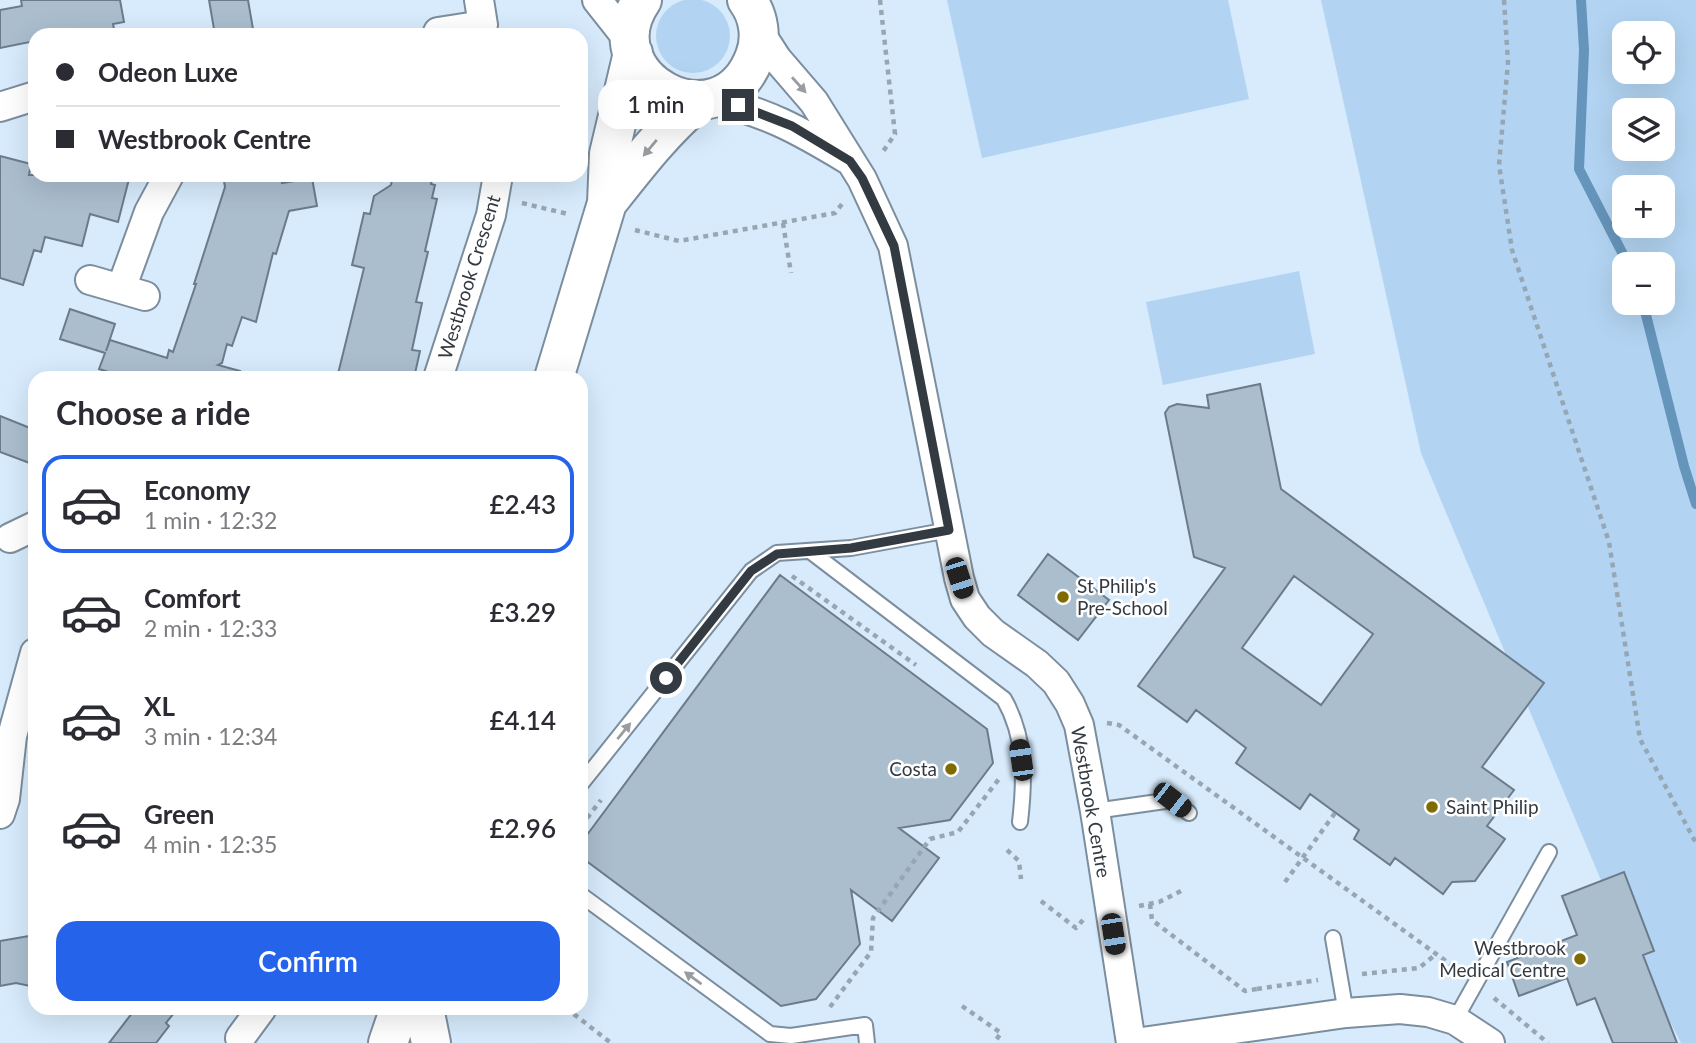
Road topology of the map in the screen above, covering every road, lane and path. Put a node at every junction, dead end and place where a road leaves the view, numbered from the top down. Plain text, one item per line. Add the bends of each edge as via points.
1 (597, 0) edge
2 (642, 0) edge
3 (880, 0) edge
4 (1504, 0) edge
5 (757, 13) edge
6 (482, 20) edge
7 (453, 28) edge
8 (632, 48) junction
9 (28, 98) edge
10 (704, 100) junction
11 (0, 107) edge
12 (882, 153) dead end
13 (850, 161) junction
14 (165, 182) edge
15 (496, 186) edge
16 (847, 199) dead end
17 (604, 216) junction
18 (783, 223) junction
19 (791, 273) dead end
20 (90, 280) dead end
21 (440, 371) edge
22 (556, 371) edge
23 (949, 530) junction
24 (810, 551) junction
25 (790, 574) dead end
26 (921, 668) dead end
27 (28, 678) edge
28 (1100, 721) dead end
29 (1005, 770) dead end
30 (588, 775) edge
31 (606, 793) dead end
32 (1095, 811) junction
33 (1189, 813) dead end
34 (1335, 813) dead end
35 (0, 814) edge
36 (588, 817) edge
37 (1020, 822) dead end
38 (1696, 843) edge
39 (1007, 850) dead end
40 (1549, 852) dead end
41 (1302, 858) junction
42 (1021, 879) dead end
43 (1285, 882) dead end
44 (1181, 891) dead end
45 (588, 900) edge
46 (1041, 901) dead end
47 (1150, 904) junction
48 (1130, 907) dead end
49 (1076, 928) dead end
50 (1333, 937) dead end
51 (1436, 954) dead end
52 (1259, 1003) dead end
53 (962, 1006) dead end
54 (830, 1008) dead end
55 (1346, 1013) junction
56 (257, 1015) edge
57 (398, 1015) edge
58 (425, 1015) edge
59 (575, 1015) edge
60 (1455, 1020) junction
61 (240, 1038) dead end
62 (996, 1040) dead end
63 (388, 1043) edge
64 (431, 1043) edge
65 (611, 1043) edge
66 (867, 1043) edge
67 (1133, 1043) edge
68 (1490, 1043) edge

1 - 8 street
2 - 8 street via 631,25
3 - 12 path via 895,134
4 - 38 path via 1508,62 1499,165 1512,250 1609,542 1640,739
5 - 10 street via 758,49 751,66 726,93
5 -> 13 street, Westbrook Centre via 777,59 814,102
6 - 7 street
8 - 10 street via 642,73 657,89 677,98
8 - 17 street via 608,154
9 - 11 street
10 - 13 street, Westbrook Centre via 738,105 792,126
10 -> 17 street via 652,145
13 - 23 street, Westbrook Centre via 894,246
14 - 20 street via 149,212 133,293
15 - 17 path
15 - 21 street, Westbrook Crescent via 491,215
16 - 18 path via 835,213
17 - 18 path via 679,241
17 - 22 street
18 - 19 path
23 - 24 lane
23 - 32 street, Westbrook Centre via 965,599 977,617 1037,664 1070,704 1079,725
30 -> 24 lane via 751,571 777,554
24 - 37 lane via 1004,699 1016,720 1024,781
25 - 26 path
27 - 35 street via 12,736
28 - 41 path via 1119,724
29 - 54 path via 958,832 930,839 873,918 872,952
31 - 36 path
32 - 33 lane via 1172,800
32 - 67 street, Westbrook Centre
34 - 41 path
39 - 42 path via 1019,860
40 - 60 lane
41 - 43 path
41 - 51 path
44 - 47 path
66 -> 45 lane via 865,1025 792,1036 770,1034
46 - 49 path
47 - 48 path
47 - 52 path via 1152,920 1245,991 1257,989
50 - 55 lane
53 - 62 path via 1001,1033
55 - 60 street, Westbrook Centre via 1400,1009
55 - 67 street, Westbrook Centre
56 - 61 street
57 - 63 street
58 - 64 street
59 - 65 path
60 - 68 street, Westbrook Centre

